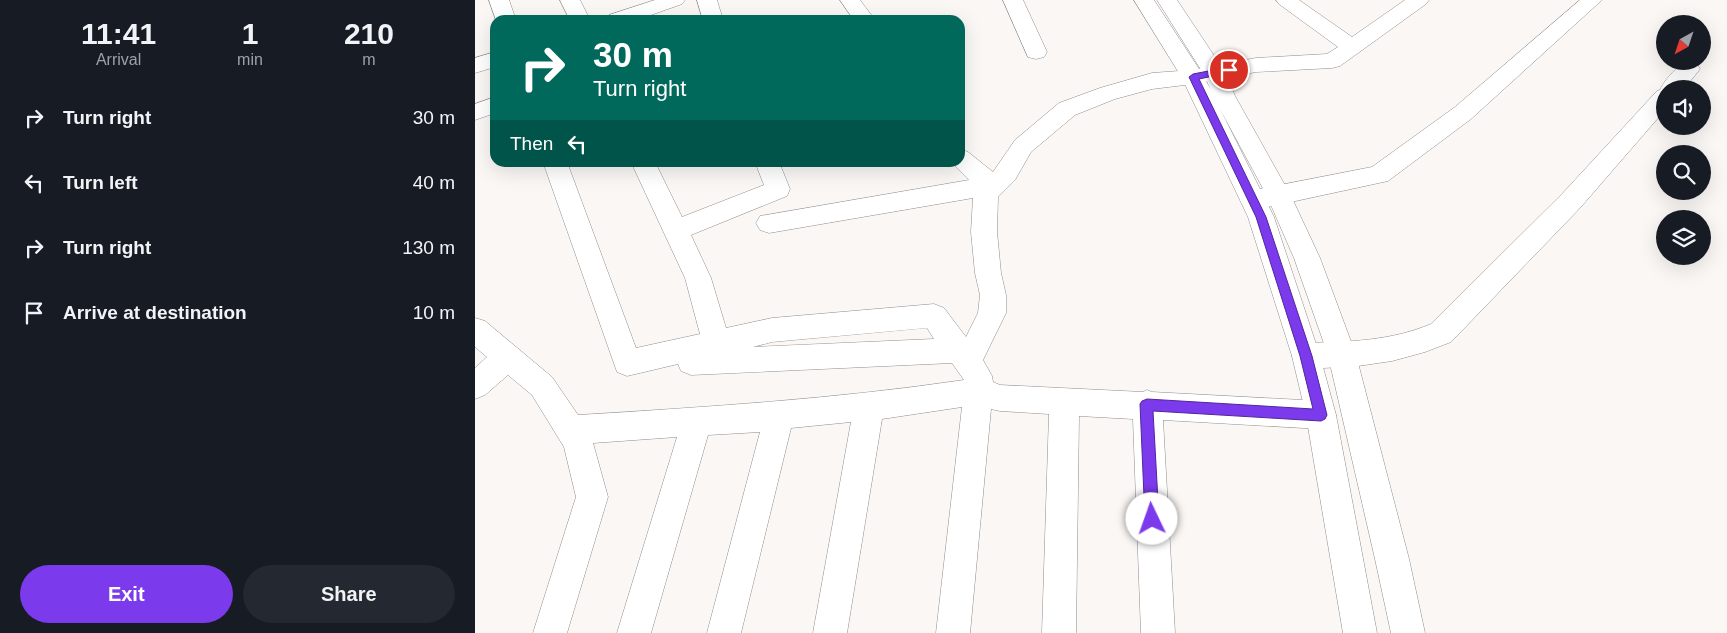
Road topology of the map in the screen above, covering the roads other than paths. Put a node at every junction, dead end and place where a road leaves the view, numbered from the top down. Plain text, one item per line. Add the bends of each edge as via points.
1 (499, 0) edge
2 (571, 0) edge
3 (675, 0) edge
4 (707, 0) edge
5 (851, 0) edge
6 (1013, 0) edge
7 (1144, 0) edge
8 (1167, 0) edge
9 (1286, 0) edge
10 (1419, 0) edge
11 (1580, 3) edge
12 (504, 15) edge
13 (578, 15) edge
14 (631, 15) edge
15 (712, 15) edge
16 (862, 15) edge
17 (1352, 47) junction
18 (1036, 52) dead end
19 (490, 61) edge
20 (475, 66) edge
21 (1688, 70) edge
22 (1204, 75) junction
23 (1679, 80) edge
24 (1656, 106) edge
25 (490, 107) edge
26 (475, 112) edge
27 (965, 162) edge
28 (557, 167) edge
29 (645, 167) edge
30 (769, 167) edge
31 (995, 185) junction
32 (1266, 198) junction
33 (769, 223) dead end
34 (675, 231) junction
35 (475, 330) edge
36 (716, 343) junction
37 (1342, 355) junction
38 (658, 356) junction
39 (1306, 356) junction
40 (507, 357) junction
41 (968, 367) junction
42 (475, 386) edge
43 (1064, 400) junction
44 (1147, 404) junction
45 (869, 407) junction
46 (1321, 415) junction
47 (779, 416) junction
48 (697, 422) junction
49 (570, 430) junction
50 (550, 633) edge
51 (634, 633) edge
52 (724, 633) edge
53 (830, 633) edge
54 (953, 633) edge
55 (1059, 633) edge
56 (1158, 633) edge
57 (1360, 633) edge
58 (1408, 633) edge

1 - 12 street
2 - 13 street
3 - 14 street
4 - 15 street
5 - 16 street
6 - 18 street
7 - 22 street
8 - 22 street
9 - 17 street
10 - 17 street
11 - 32 street via 1463,113 1379,175
17 - 22 street via 1332,61 1257,66
19 - 20 street
21 - 23 street
22 - 31 street via 1117,90 1067,109 1023,146 1006,174
22 - 32 street via 1224,96
24 - 37 street via 1571,202 1441,333 1396,348
25 - 26 street
27 - 31 street
28 - 38 street via 627,363
29 - 34 street
30 - 34 street via 778,190
31 - 33 street
31 - 41 street via 986,194 984,232 993,295 992,313
32 - 37 street via 1307,258
32 - 39 street via 1261,217
34 - 36 street via 698,278
35 - 40 street
36 - 38 street
36 - 41 street via 772,330 934,316
37 - 39 street
37 - 58 street via 1393,558
38 - 41 street via 683,362
39 - 46 street
40 - 42 street
40 - 49 street via 542,386
41 - 43 street via 1000,398
41 - 45 street
41 - 54 street
43 - 44 street
43 - 55 street
44 - 46 street
44 - 56 street
45 - 47 street
45 - 53 street
46 - 57 street
47 - 48 street
47 - 52 street
48 - 49 street
48 - 51 street
49 - 50 street via 578,442 592,497

